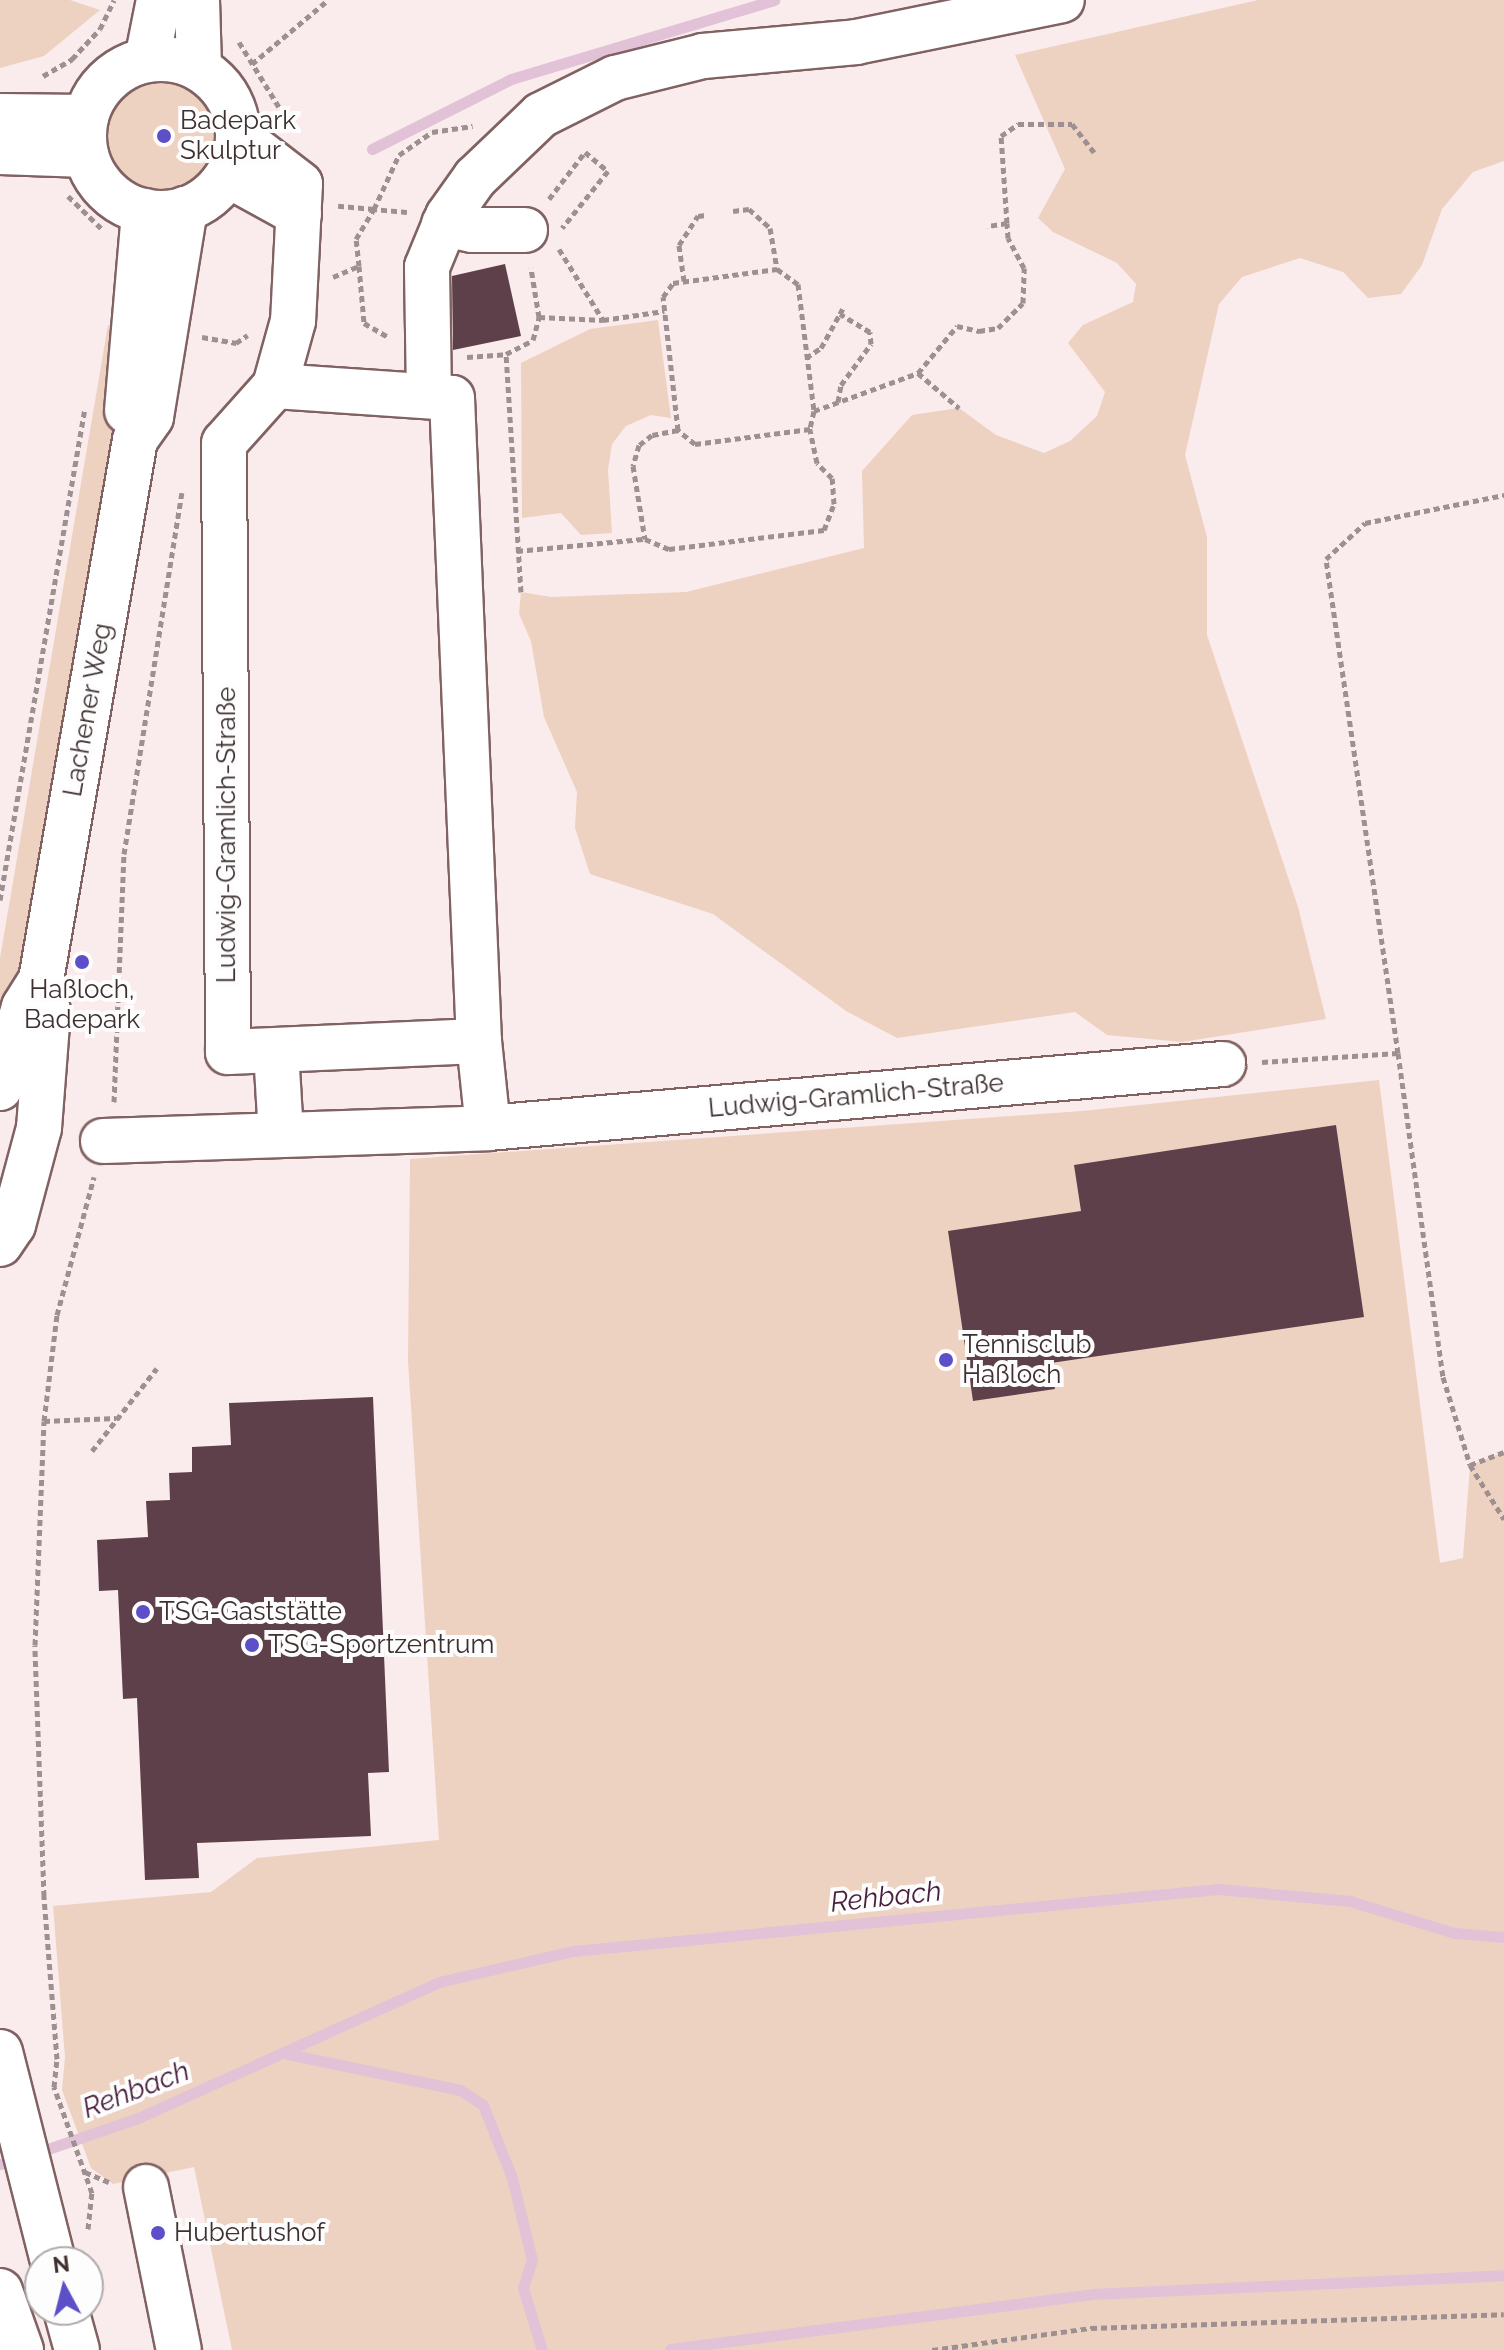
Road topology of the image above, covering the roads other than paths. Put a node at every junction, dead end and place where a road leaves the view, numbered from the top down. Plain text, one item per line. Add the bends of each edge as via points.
1 (159, 0) edge
2 (197, 0) edge
3 (1062, 0) edge
4 (147, 60) junction
5 (199, 68) junction
6 (0, 116) edge
7 (86, 136) junction
8 (0, 152) edge
9 (233, 156) junction
10 (164, 210) junction
11 (444, 224) junction
12 (525, 230) road end
13 (430, 378) junction
14 (275, 386) junction
15 (41, 980) junction
16 (479, 1041) junction
17 (276, 1051) junction
18 (1223, 1064) road end
19 (0, 1088) edge
20 (488, 1128) junction
21 (281, 1135) junction
22 (103, 1141) road end
23 (0, 1244) edge
24 (0, 2052) edge
25 (146, 2187) dead end
26 (49, 2246) edge
27 (0, 2291) edge
28 (70, 2326) edge
29 (21, 2350) edge
30 (77, 2350) edge
31 (179, 2350) edge

1 - 4 main road
2 - 5 main road
3 - 11 main road via 856,42 703,56 615,78 541,115 475,178
4 - 5 main road via 165,58
4 - 7 main road via 108,79
5 - 9 main road via 229,97
6 - 7 main road
7 - 8 main road
7 - 10 main road via 107,191
9 - 10 main road via 216,190
9 - 14 main road, Ludwig-Gramlich-Straße via 299,214 293,321
10 - 15 main road, Lachener Weg via 151,417 135,440
11 - 12 main road
11 - 13 main road via 427,267
13 - 14 main road
13 - 16 main road via 452,398
14 - 17 main road, Ludwig-Gramlich-Straße via 224,443 228,1052
15 - 19 main road, Lachener Weg via 24,1007
15 - 23 main road, Lachener Weg via 48,1011 39,1128 13,1225
16 - 17 main road, Ludwig-Gramlich-Straße
16 - 20 main road
17 - 21 main road
18 - 20 main road, Ludwig-Gramlich-Straße
20 - 21 main road, Ludwig-Gramlich-Straße
21 - 22 main road, Ludwig-Gramlich-Straße
24 - 26 main road
25 - 31 main road
27 - 29 main road
28 - 30 main road

